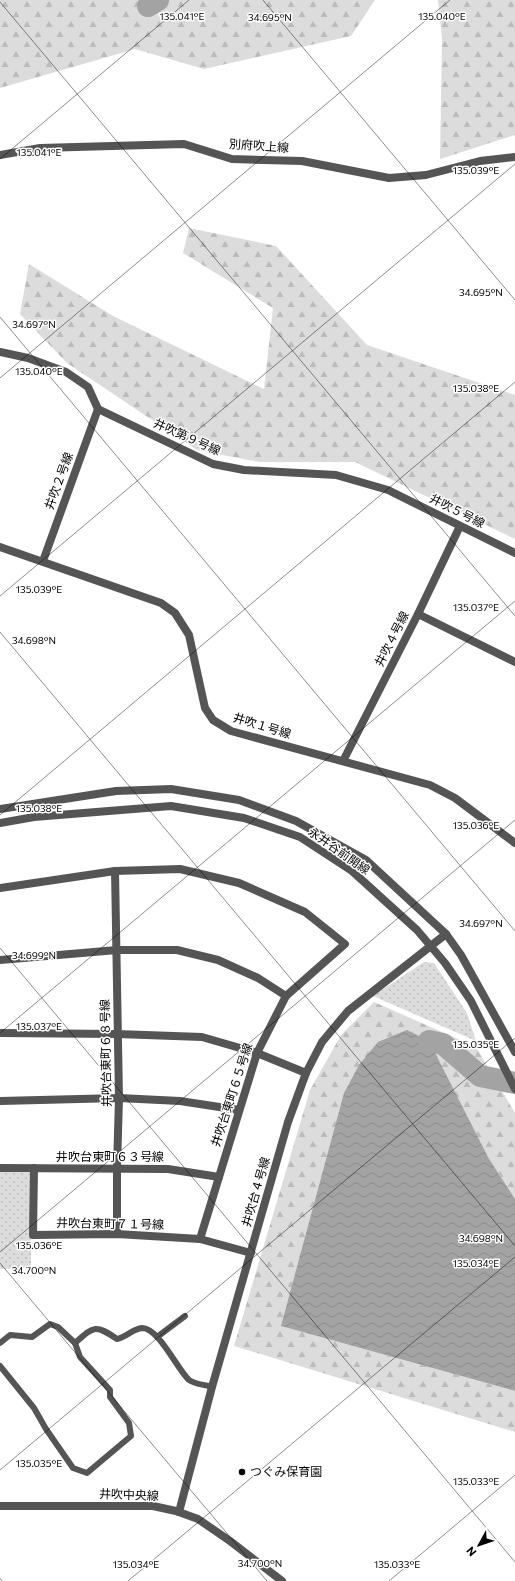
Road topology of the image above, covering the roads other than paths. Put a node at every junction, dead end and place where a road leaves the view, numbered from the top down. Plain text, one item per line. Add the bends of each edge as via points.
1 (0, 155) edge
2 (515, 157) edge
3 (0, 352) edge
4 (98, 409) junction
5 (388, 490) joint
6 (460, 526) junction
7 (0, 546) edge
8 (515, 553) edge
9 (43, 561) junction
10 (418, 614) junction
11 (515, 662) edge
12 (343, 761) junction
13 (0, 809) edge
14 (0, 823) edge
15 (515, 843) edge
16 (115, 871) junction
17 (0, 888) edge
18 (446, 934) junction
19 (430, 946) junction
20 (117, 950) junction
21 (0, 960) edge
22 (286, 996) junction
23 (0, 1033) edge
24 (117, 1034) junction
25 (515, 1052) edge
26 (256, 1053) junction
27 (306, 1073) junction
28 (515, 1089) edge
29 (119, 1098) junction
30 (0, 1101) edge
31 (239, 1110) junction
32 (0, 1168) edge
33 (34, 1168) junction
34 (117, 1168) junction
35 (218, 1177) junction
36 (117, 1234) junction
37 (200, 1239) junction
38 (251, 1253) junction
39 (185, 1316) dead end
40 (157, 1337) junction
41 (0, 1342) edge
42 (75, 1343) junction
43 (0, 1366) edge
44 (212, 1387) junction
45 (0, 1506) edge
46 (179, 1512) junction
47 (282, 1581) edge

1 - 2 street, 別府吹上線 via 40,148 184,144 232,159 302,161 389,178 426,176 480,161
3 - 4 street via 28,358 66,372 88,388
4 - 5 street, 井吹第９号線 via 213,464 244,470 336,475
4 - 9 street, 井吹２号線
5 - 6 street, 井吹５号線
6 - 8 street, 井吹５号線
6 - 10 street, 井吹４号線
7 - 9 street, 井吹１号線
9 - 12 street, 井吹１号線 via 161,603 175,613 189,635 204,708 213,720 231,731
10 - 11 street
10 - 12 street, 井吹４号線
12 - 15 street, 井吹１号線 via 430,785 455,798
13 - 18 street, 永井谷前開線 via 116,791 171,789 240,800 296,821 366,860
14 - 19 street, 永井谷前開線 via 171,806 244,818 300,837 352,871 417,930
16 - 17 street, 井吹台東町６５号線
16 - 20 street, 井吹台東町６８号線
16 - 22 street, 井吹台東町６５号線 via 180,869 239,883 305,912 345,944
18 - 19 street, 井吹台４号線
18 - 25 street, 永井谷前開線 via 461,955
19 - 27 street, 井吹台４号線 via 348,1011 322,1042
19 - 28 street, 永井谷前開線 via 471,1001
20 - 21 street
20 - 22 street via 177,950 218,960 258,978
20 - 24 street, 井吹台東町６８号線
22 - 26 street, 井吹台東町６５号線
23 - 24 street
24 - 26 street via 202,1037
24 - 29 street, 井吹台東町６８号線
26 - 27 street
26 - 31 street, 井吹台東町６５号線
27 - 38 street, 井吹台４号線 via 288,1122
29 - 30 street
29 - 31 street via 180,1101
29 - 34 street, 井吹台東町６８号線
31 - 35 street, 井吹台東町６５号線
32 - 33 street, 井吹台東町６３号線
33 - 34 street, 井吹台東町６３号線
33 - 36 street, 井吹台東町７１号線 via 33,1234
34 - 35 street, 井吹台東町６３号線 via 168,1169
34 - 36 street, 井吹台東町６８号線
35 - 37 street, 井吹台東町６５号線
36 - 37 street, 井吹台東町７１号線
37 - 38 street, 井吹台東町７１号線
38 - 44 street, 井吹台４号線
39 - 40 lane
40 - 42 lane via 144,1328 117,1339 100,1329 90,1329
40 - 44 lane via 189,1381
41 - 42 lane via 10,1335 32,1337 50,1324 58,1326
42 - 43 lane via 80,1358 110,1390 110,1397 129,1423 131,1436 87,1473 73,1468 34,1408
44 - 46 street, 井吹台４号線
45 - 46 street, 井吹中央線 via 153,1506
46 - 47 street, 井吹中央線 via 198,1519

